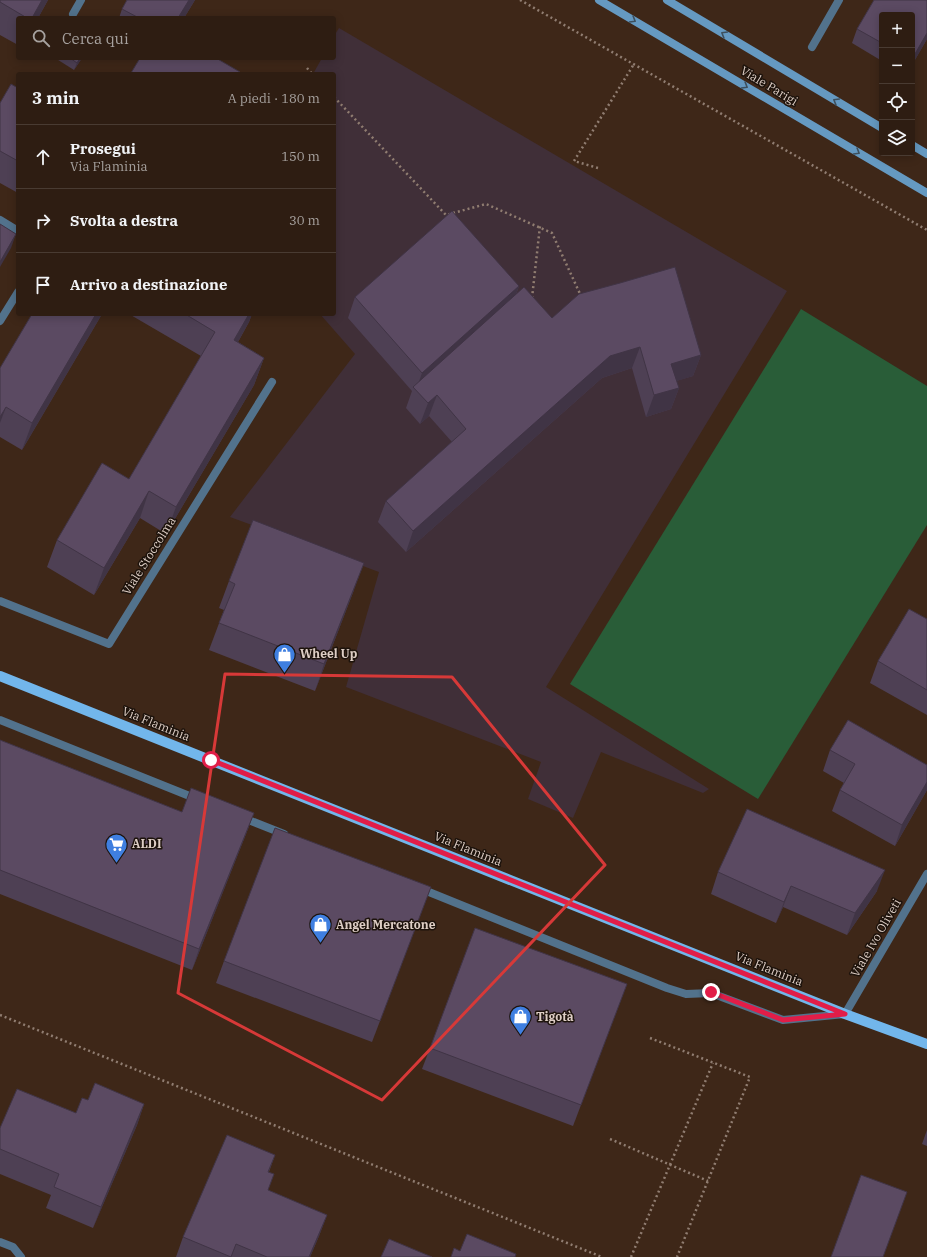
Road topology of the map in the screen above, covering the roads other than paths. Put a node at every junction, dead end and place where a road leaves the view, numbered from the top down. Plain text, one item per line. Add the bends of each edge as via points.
1 (81, 0) edge
2 (599, 0) edge
3 (667, 0) edge
4 (839, 0) edge
5 (73, 14) dead end
6 (812, 47) dead end
7 (879, 126) edge
8 (915, 147) edge
9 (927, 154) edge
10 (927, 193) edge
11 (0, 220) edge
12 (16, 230) edge
13 (16, 295) edge
14 (0, 321) edge
15 (272, 382) dead end
16 (0, 601) edge
17 (0, 676) edge
18 (0, 720) edge
19 (206, 803) edge
20 (235, 815) edge
21 (294, 838) edge
22 (927, 874) edge
23 (412, 885) edge
24 (845, 1014) junction
25 (927, 1044) edge
26 (0, 1242) edge
27 (21, 1257) edge

1 - 5 street
2 -> 10 main road, Viale Parigi
7 -> 3 main road, Viale Parigi
4 - 6 street
8 - 9 main road
11 - 12 street
13 - 14 street
15 - 16 street, Viale Stoccolma via 109,644
17 - 24 main road, Via Flaminia
18 - 19 street
20 - 21 street
22 - 24 street, Viale Ivo Oliveti
23 - 24 street via 686,994 711,992 783,1020
24 - 25 main road, Via Flaminia
26 - 27 street via 13,1247

